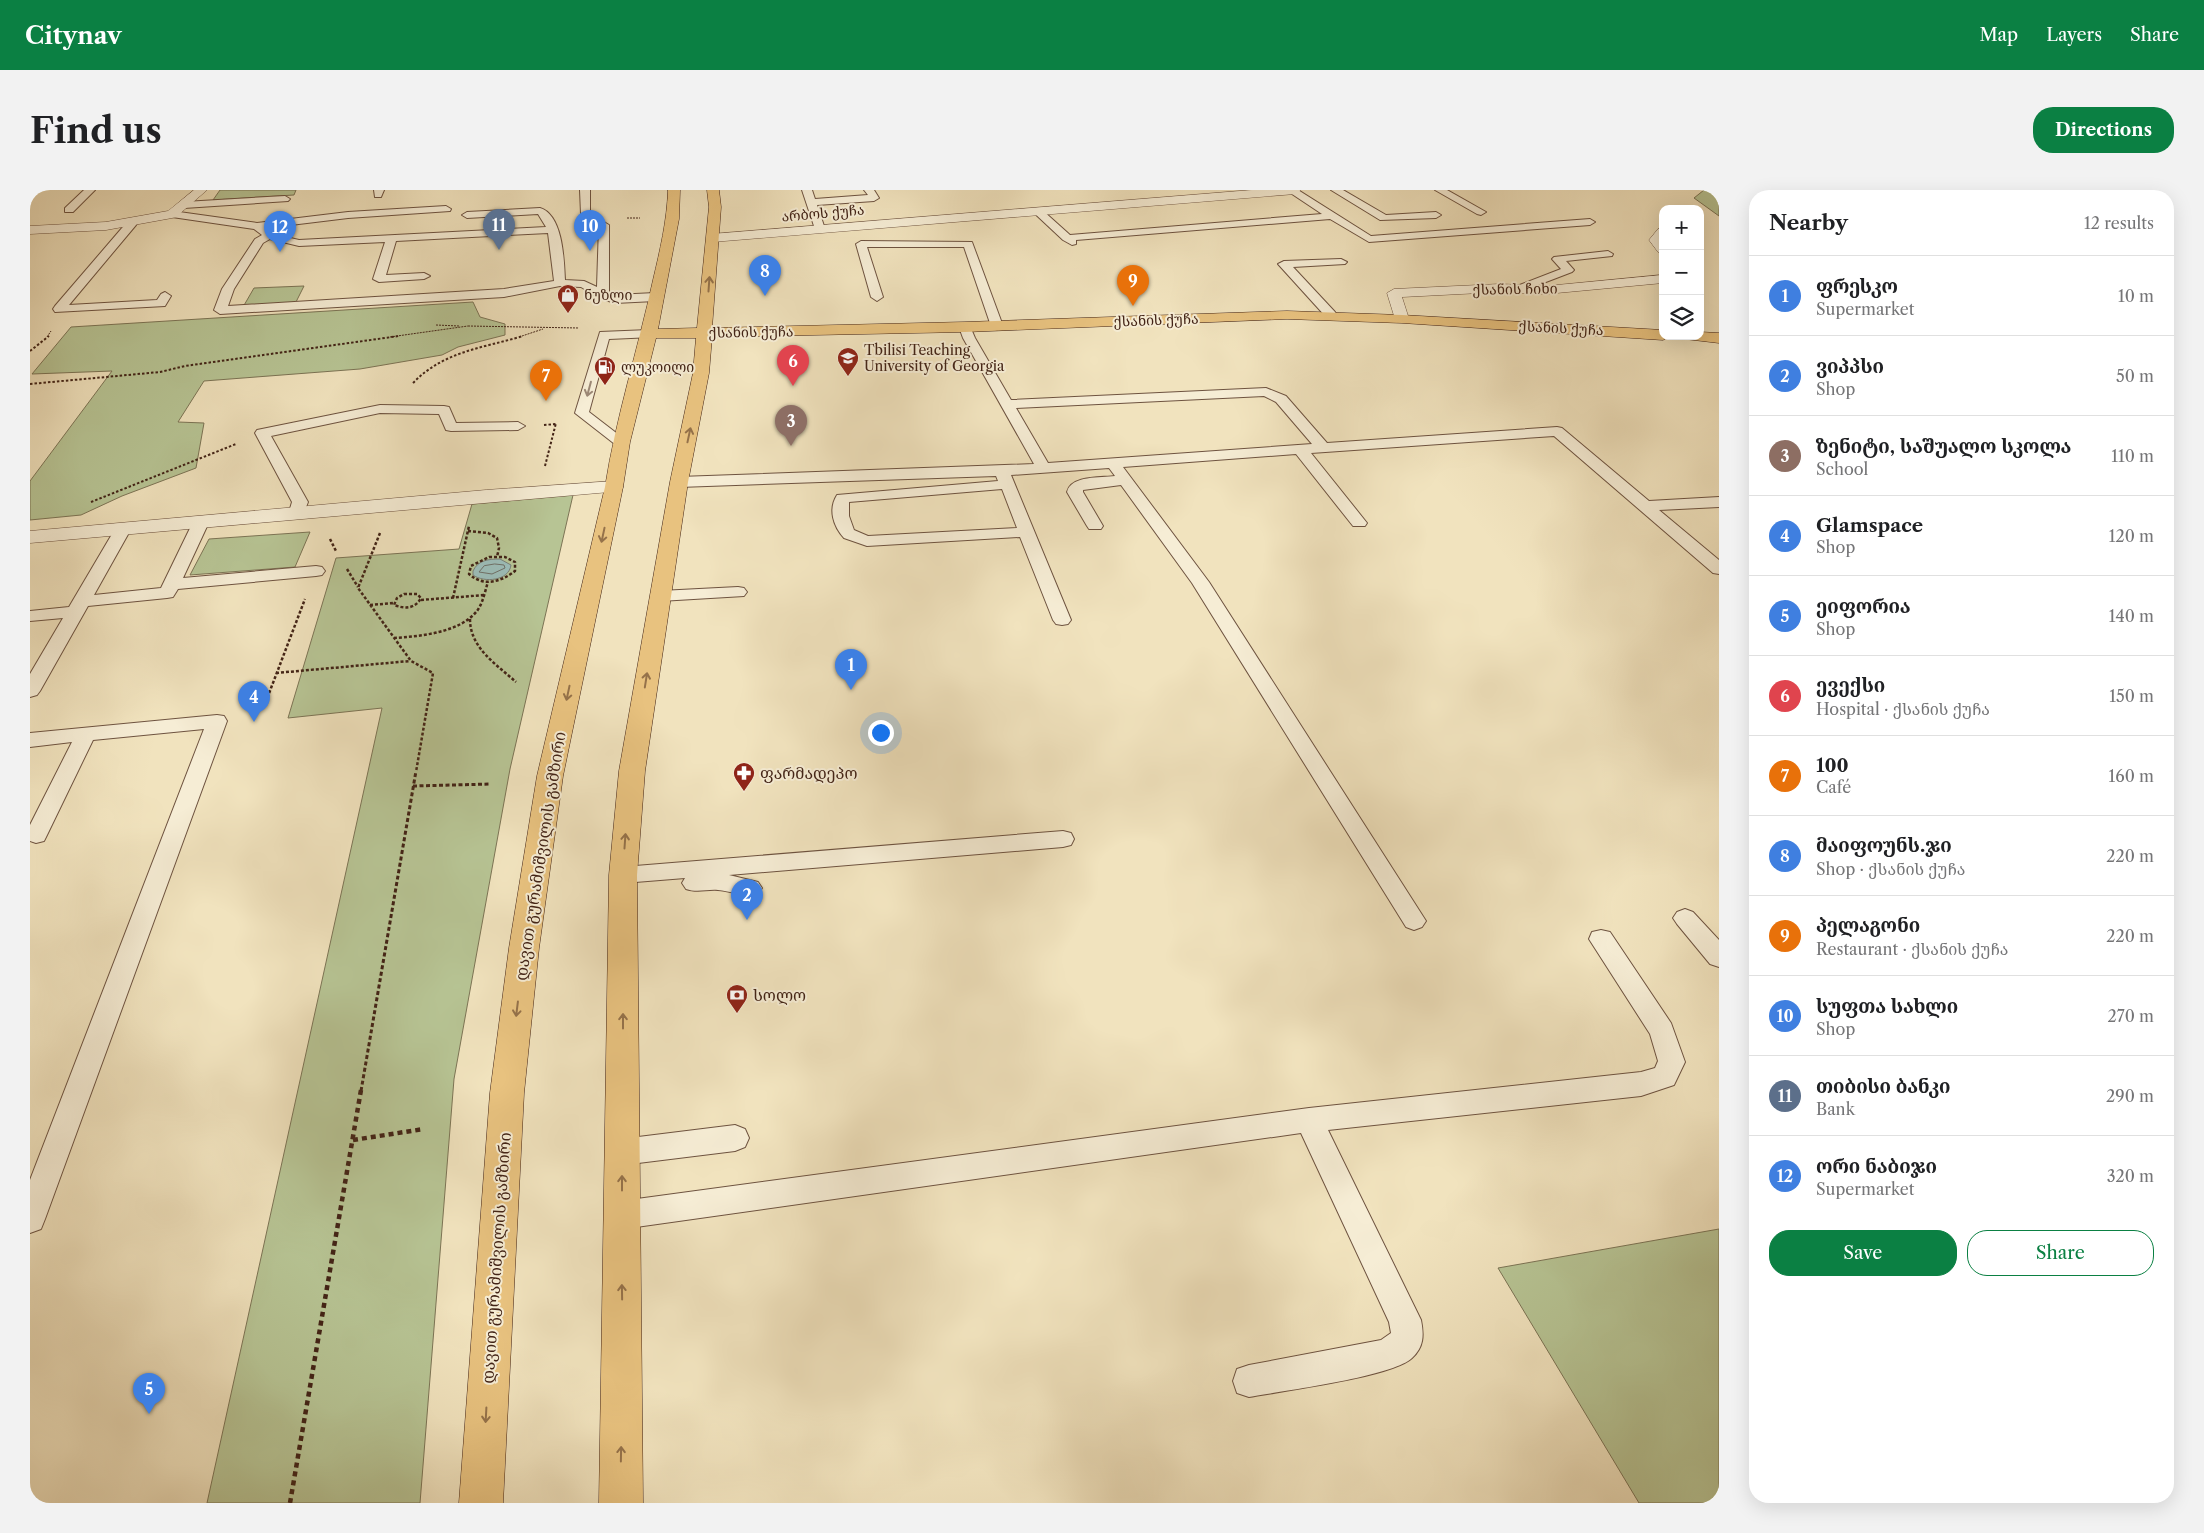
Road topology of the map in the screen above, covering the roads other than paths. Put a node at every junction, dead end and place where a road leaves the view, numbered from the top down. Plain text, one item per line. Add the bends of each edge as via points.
1 (90, 190) edge
2 (201, 190) edge
3 (585, 190) edge
4 (674, 190) edge
5 (713, 190) edge
6 (807, 190) edge
7 (869, 190) edge
8 (1291, 190) edge
9 (1295, 190) edge
10 (1336, 190) edge
11 (1440, 190) edge
12 (286, 199) dead end
13 (812, 202) junction
14 (183, 205) junction
15 (446, 209) dead end
16 (69, 210) dead end
17 (267, 210) dead end
18 (1037, 211) junction
19 (1481, 212) dead end
20 (172, 214) junction
21 (586, 214) dead end
22 (467, 215) dead end
23 (1436, 215) dead end
24 (1331, 216) junction
25 (197, 217) junction
26 (1590, 222) dead end
27 (132, 223) junction
28 (604, 225) dead end
29 (257, 226) junction
30 (820, 229) junction
31 (30, 230) edge
32 (553, 230) junction
33 (269, 236) junction
34 (392, 238) junction
35 (712, 238) junction
36 (1608, 254) dead end
37 (1341, 262) dead end
38 (424, 276) dead end
39 (1659, 279) edge
40 (560, 283) junction
41 (1521, 288) junction
42 (165, 296) dead end
43 (603, 296) junction
44 (656, 297) junction
45 (878, 297) dead end
46 (620, 311) dead end
47 (1331, 315) junction
48 (1402, 319) junction
49 (997, 326) junction
50 (965, 327) junction
51 (706, 333) junction
52 (649, 334) junction
53 (1659, 335) edge
54 (1704, 337) edge
55 (1719, 338) edge
56 (1007, 404) junction
57 (518, 426) dead end
58 (621, 442) junction
59 (1323, 448) junction
60 (1300, 449) junction
61 (1112, 462) junction
62 (1043, 467) junction
63 (1005, 478) junction
64 (1125, 480) junction
65 (679, 482) junction
66 (614, 487) junction
67 (1719, 502) edge
68 (1645, 506) junction
69 (297, 512) junction
70 (201, 522) junction
71 (1359, 522) dead end
72 (1094, 526) dead end
73 (123, 529) junction
74 (1027, 532) junction
75 (30, 537) edge
76 (1719, 569) edge
77 (316, 571) road end
78 (171, 584) junction
79 (738, 592) dead end
80 (660, 596) junction
81 (79, 606) junction
82 (30, 616) edge
83 (1062, 620) dead end
84 (30, 691) edge
85 (86, 734) junction
86 (30, 740) edge
87 (36, 835) dead end
88 (1063, 839) dead end
89 (623, 882) junction
90 (750, 888) dead end
91 (1685, 918) dead end
92 (1414, 921) dead end
93 (1601, 939) dead end
94 (1719, 957) edge
95 (1309, 1120) junction
96 (734, 1138) dead end
97 (622, 1152) junction
98 (622, 1215) junction
99 (30, 1219) edge
100 (1249, 1381) dead end
101 (481, 1503) edge
102 (620, 1503) edge

1 - 16 lane
2 - 14 street
3 - 21 lane
4 - 44 main road, დავით გურამიშვილის გამზირი via 673,219
5 - 35 main road
6 - 13 lane
7 - 13 lane via 874,198
8 - 9 street, არბოს ქუჩა
8 - 18 street, არბოს ქუჩა
8 - 24 lane
10 - 23 lane via 1384,218
11 - 19 lane
12 - 14 lane
13 - 30 lane
14 - 20 street
15 - 29 lane via 348,215
17 - 25 lane
18 - 24 lane via 1069,240
18 - 30 street, არბოს ქუჩა
20 - 25 lane
20 - 27 street
22 - 32 lane via 540,211
24 - 26 lane via 1369,239
25 - 29 lane
27 - 31 street
27 - 42 lane via 59,309 160,302
28 - 43 lane
29 - 33 lane
30 - 35 street, არბოს ქუჩა
32 - 34 lane
32 - 40 lane
33 - 34 lane via 299,243
33 - 40 lane via 259,241 228,289 220,310 504,293
34 - 38 lane via 379,279
51 -> 35 main road
36 - 41 lane via 1558,259 1568,270
37 - 47 lane via 1284,264
39 - 41 street, ქსანის ჩიხი via 1546,290
40 - 43 lane via 584,284
41 - 48 street, ქსანის ჩიხი via 1394,293
43 - 44 lane via 615,299
44 - 46 lane
44 - 52 main road, დავით გურამიშვილის გამზირი
45 - 49 lane via 861,244 968,244
47 - 48 main road, ქსანის ქუჩა
47 - 49 main road, ქსანის ქუჩა
48 - 53 main road, ქსანის ქუჩა
49 - 50 main road, ქსანის ქუჩა
50 - 51 main road, ქსანის ქუჩა
50 - 56 lane
51 - 52 main road, ქსანის ქუჩა
65 -> 51 main road
52 - 58 main road, დავით გურამიშვილის გამზირი
52 -> 58 lane via 605,329 582,413
54 - 55 main road
56 - 59 lane via 1266,392 1281,399
56 - 62 lane
57 - 69 lane via 451,427 444,410 380,409 262,433 300,502
58 - 66 main road, დავით გურამიშვილის გამზირი
59 - 60 lane
59 - 68 lane via 1557,431
60 - 61 lane
60 - 71 lane
61 - 62 lane
61 - 64 lane
62 - 63 lane
63 - 65 lane
63 - 74 lane
63 - 74 lane via 843,498 839,509 848,533 868,540
64 - 72 lane via 1076,487 1075,492
64 - 92 lane via 1200,582
65 - 80 main road
66 - 69 street
66 -> 101 main road, დავით გურამიშვილის გამზირი via 550,776 524,948 507,1093
67 - 68 lane
68 - 76 lane
69 - 70 street
70 - 73 street
70 - 78 lane
73 - 75 street
73 - 81 lane
74 - 83 lane
77 - 78 lane
78 - 81 lane via 167,593
79 - 80 lane
89 -> 80 main road via 632,771
81 - 82 lane
81 - 84 lane
85 - 86 lane
85 - 87 lane
85 - 99 lane via 217,720
88 - 89 lane
89 - 90 lane via 718,881
97 -> 89 main road
91 - 94 lane
93 - 95 lane via 1662,1031 1672,1062 1664,1077 1641,1084
95 - 98 lane
95 - 100 lane via 1405,1320 1408,1338 1400,1348 1384,1356
96 - 97 lane
98 -> 97 main road
102 -> 98 main road

